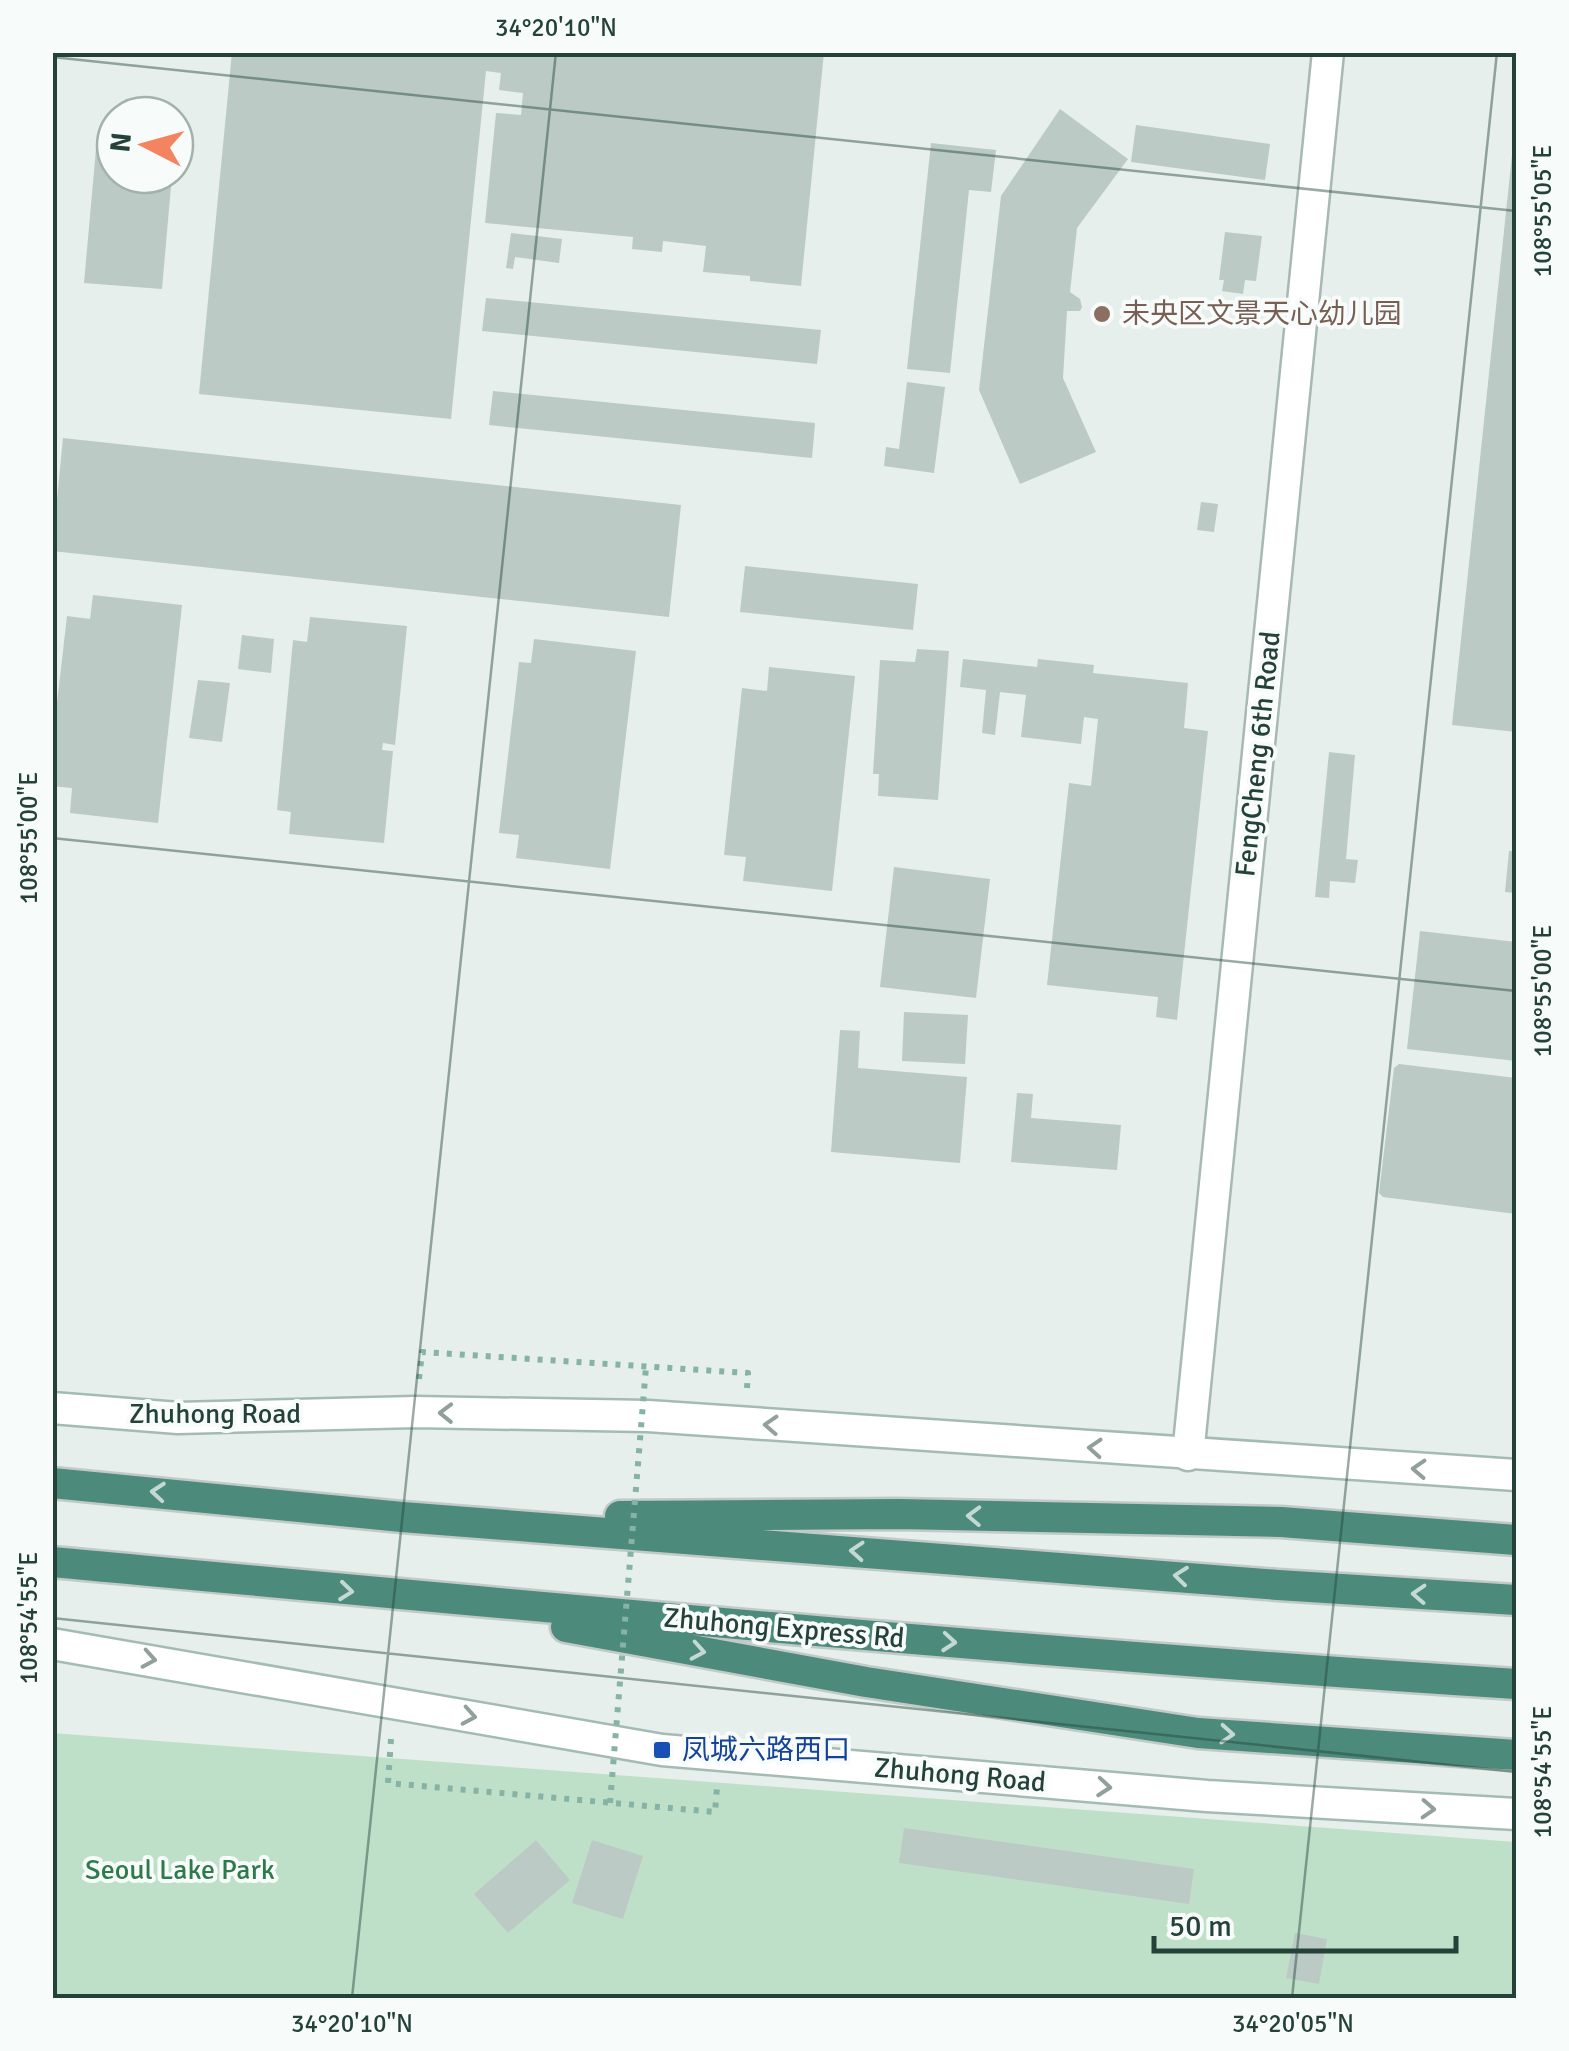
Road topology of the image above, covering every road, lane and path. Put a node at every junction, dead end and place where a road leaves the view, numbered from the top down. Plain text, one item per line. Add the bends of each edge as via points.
1 (1328, 52) edge
2 (422, 1352) dead end
3 (646, 1367) junction
4 (748, 1374) dead end
5 (52, 1408) edge
6 (1188, 1455) junction
7 (1516, 1475) edge
8 (52, 1482) edge
9 (402, 1518) junction
10 (1516, 1540) edge
11 (52, 1562) edge
12 (396, 1596) junction
13 (1516, 1600) edge
14 (52, 1644) edge
15 (1516, 1684) edge
16 (393, 1702) junction
17 (1516, 1755) edge
18 (610, 1803) junction
19 (715, 1812) dead end
20 (1516, 1814) edge

1 - 6 main road, FengCheng 6th Road
2 - 3 path
3 - 4 path
3 - 18 path, bridge
6 -> 5 main road, Zhuhong Road via 648,1416 178,1418
7 -> 6 main road, Zhuhong Road
9 -> 8 highway
10 -> 9 highway via 1281,1522 899,1514
13 -> 9 highway
11 -> 12 highway, Zhuhong Express Rd
12 -> 15 highway, Zhuhong Express Rd
12 -> 17 highway via 866,1682 1198,1733
14 -> 16 main road, Zhuhong Road
16 - 18 path via 388,1783
16 -> 20 main road, Zhuhong Road via 662,1750 1208,1796
18 - 19 path

